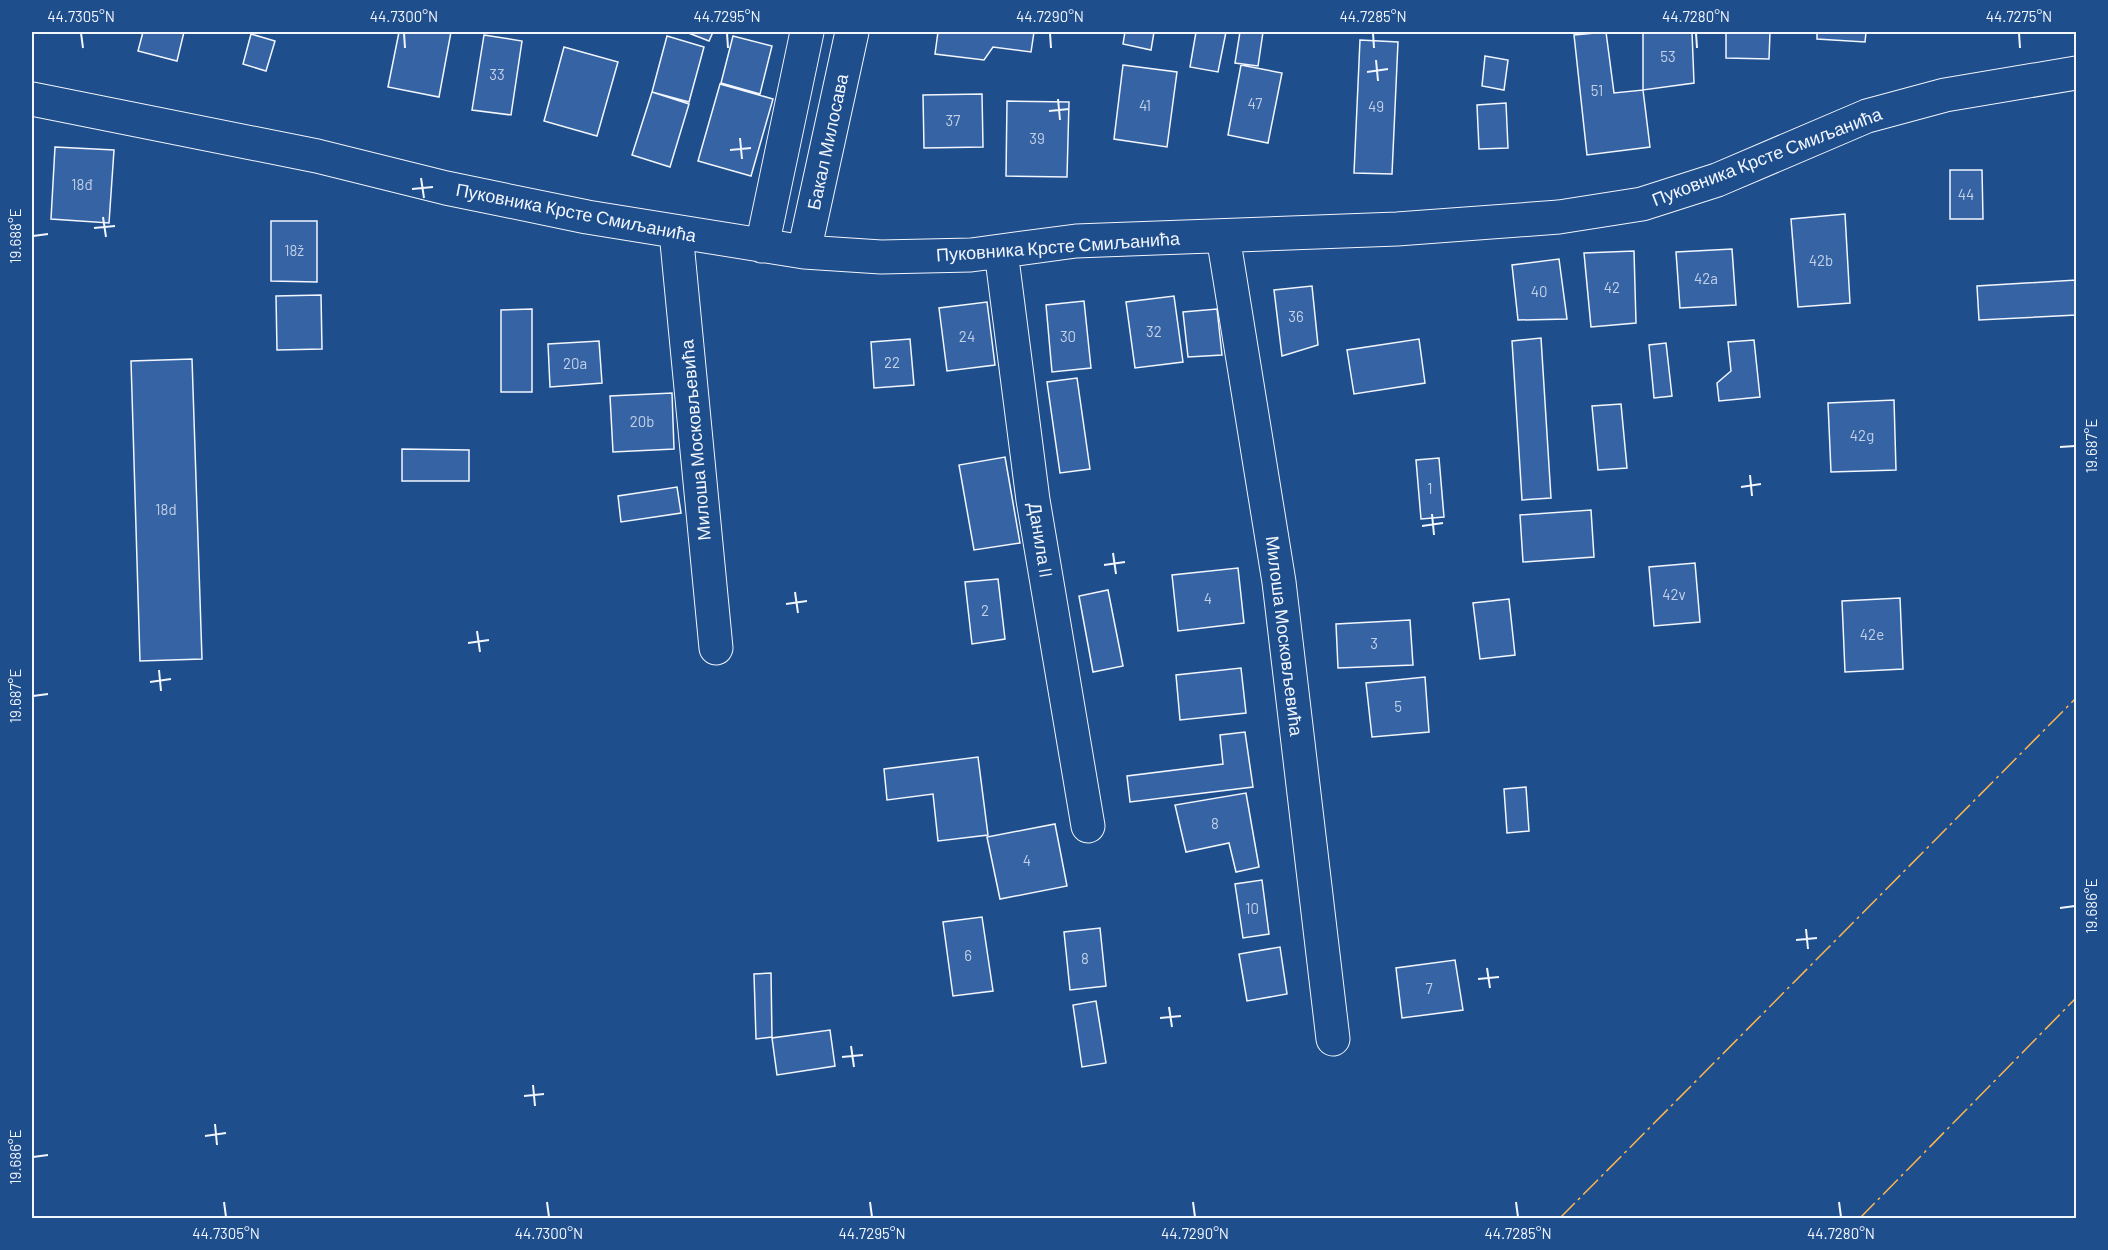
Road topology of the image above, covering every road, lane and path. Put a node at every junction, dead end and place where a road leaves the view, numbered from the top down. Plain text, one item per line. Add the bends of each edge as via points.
1 (807, 32) edge
2 (852, 32) edge
3 (2076, 73) edge
4 (32, 99) edge
5 (676, 232) junction
6 (1223, 236) junction
7 (762, 246) junction
8 (1001, 251) junction
9 (804, 252) junction
10 (716, 648) dead end
11 (1088, 826) dead end
12 (1333, 1039) dead end

1 - 7 street
2 - 9 street, Бакал Милосава
3 - 6 street, Пуковника Крсте Смиљанића via 1945,95 1867,116 1718,180 1642,204 1559,217
4 - 5 street, Пуковника Крсте Смиљанића via 317,156 446,188
5 - 7 street, Пуковника Крсте Смиљанића
5 - 10 street, Милоша Московљевића
6 - 8 street, Пуковника Крсте Смиљанића via 1076,241
6 - 12 street, Милоша Московљевића via 1279,582
7 - 9 street, Пуковника Крсте Смиљанића
8 - 9 street, Пуковника Крсте Смиљанића via 881,257
8 - 11 street, Данила II via 1033,500

